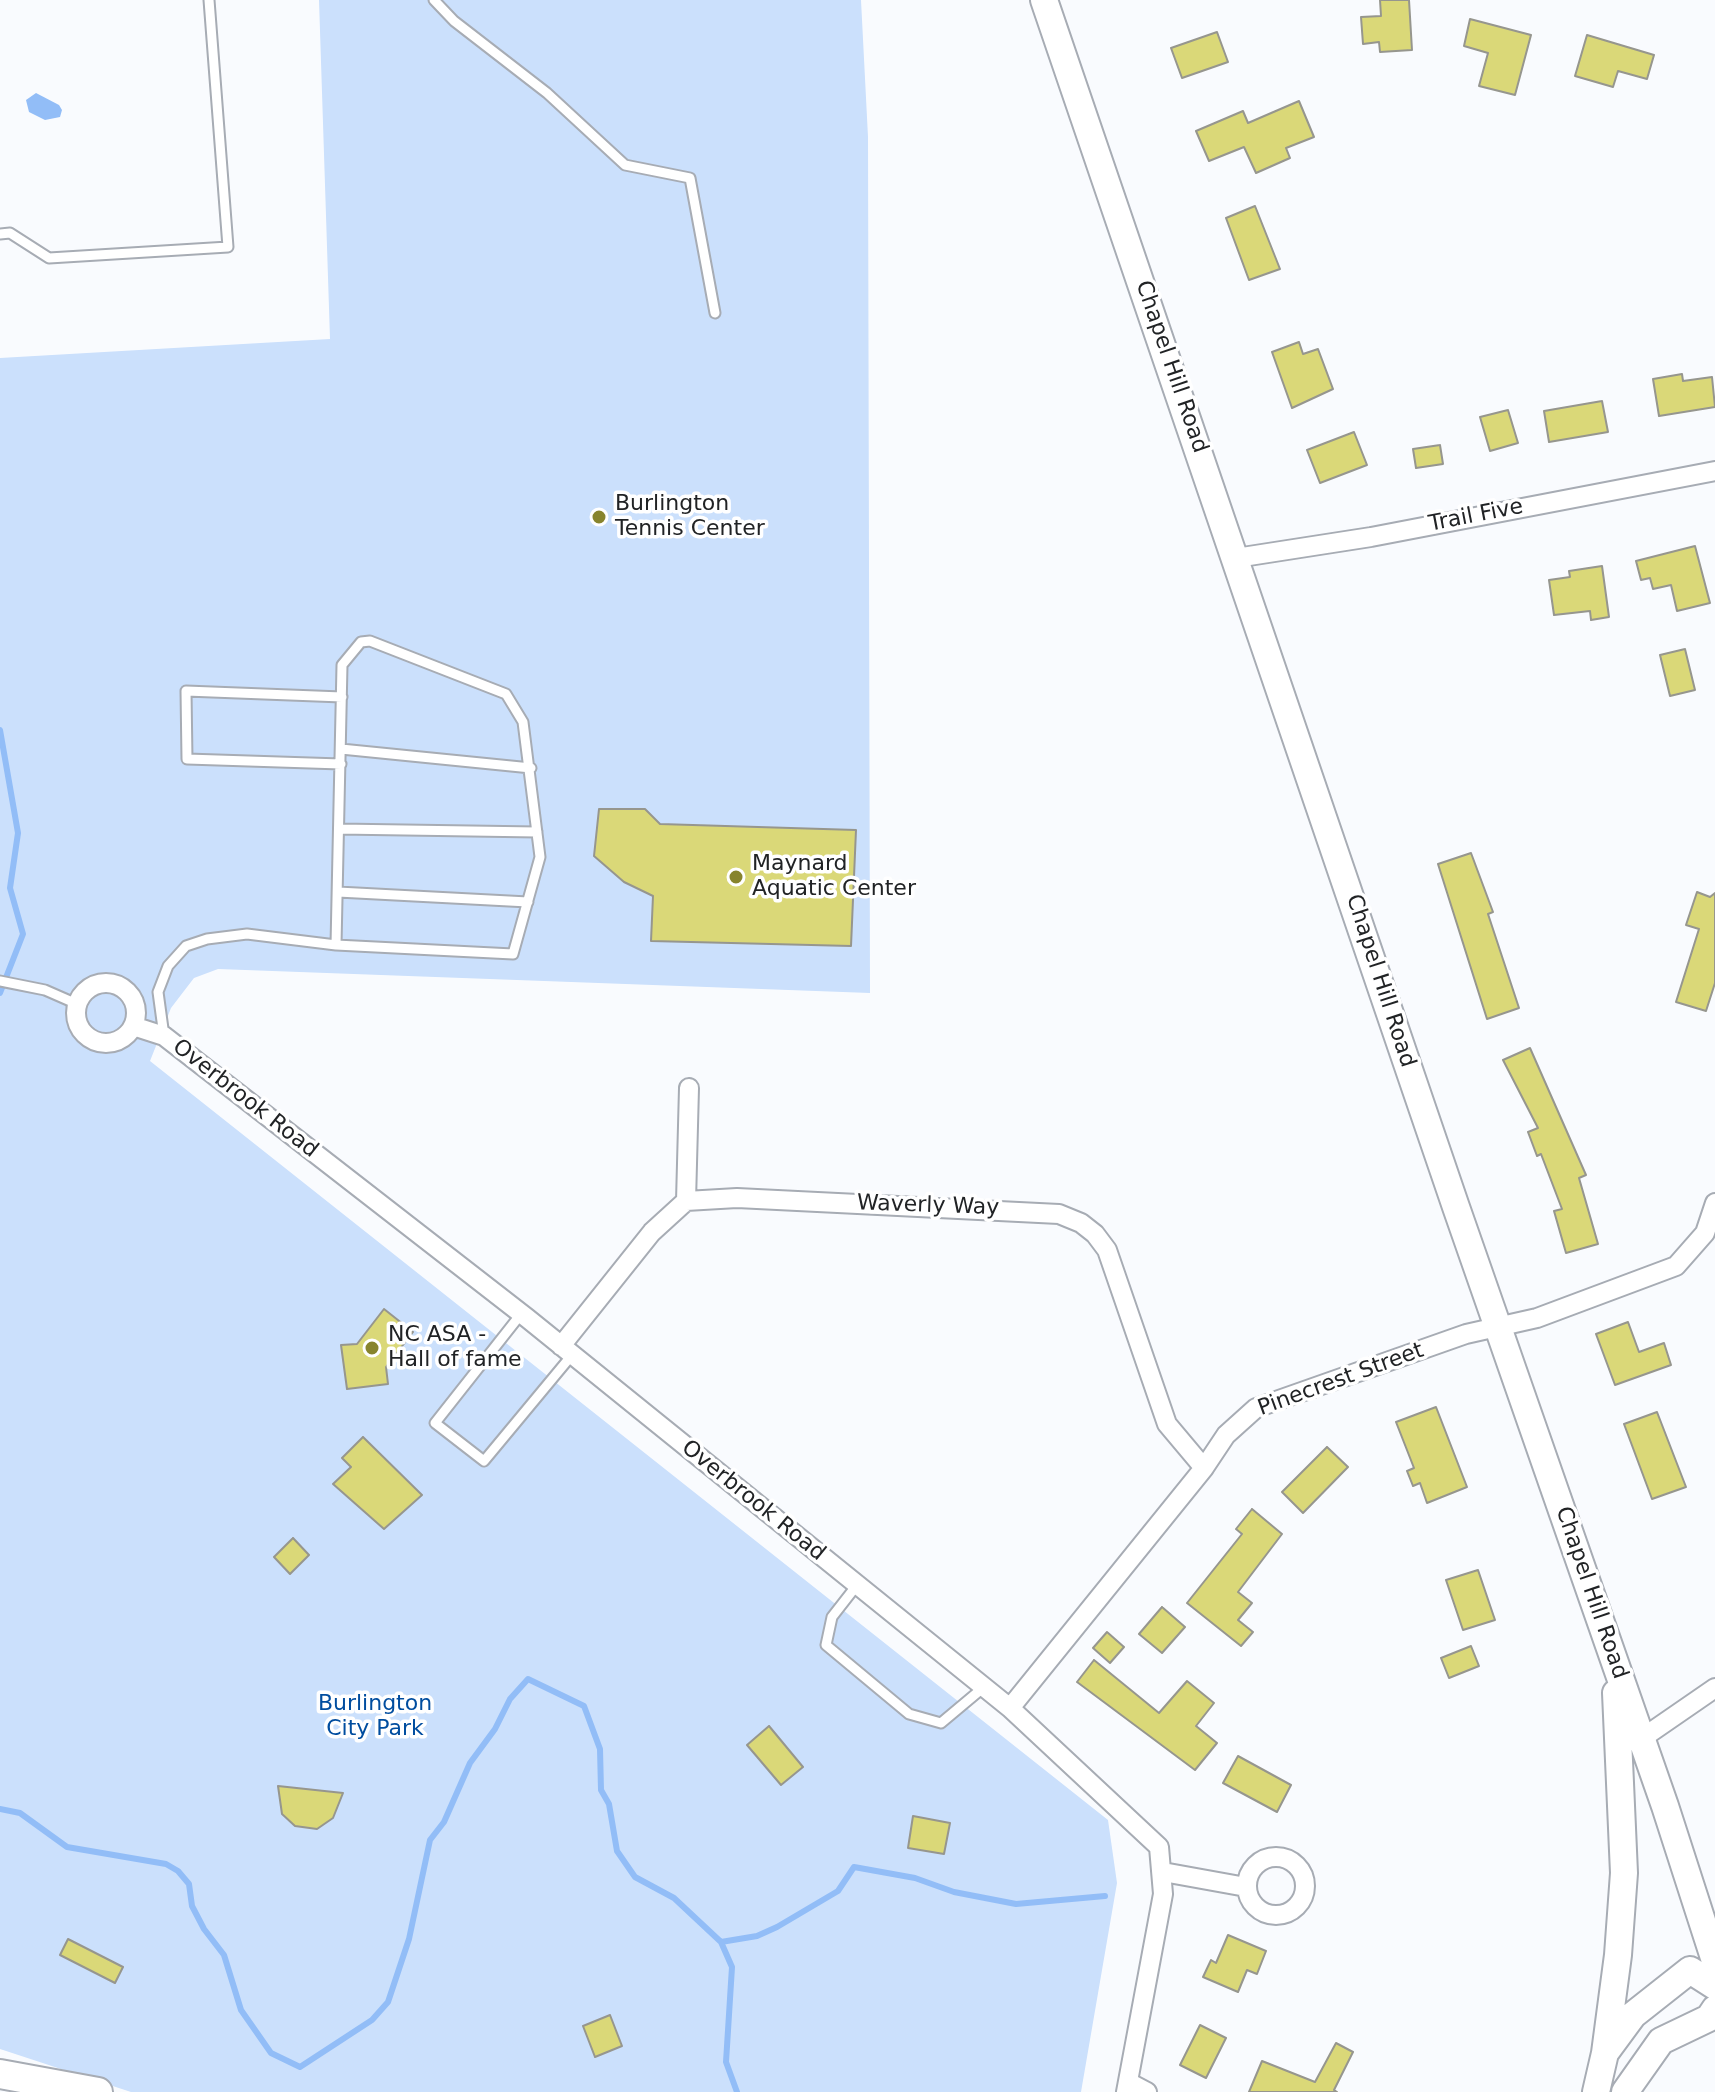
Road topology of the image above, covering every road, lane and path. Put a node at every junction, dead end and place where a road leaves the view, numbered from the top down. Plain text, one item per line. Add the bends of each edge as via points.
1 (209, 0) edge
2 (434, 0) edge
3 (1044, 0) edge
4 (0, 234) edge
5 (715, 313) dead end
6 (1715, 471) edge
7 (1236, 558) junction
8 (342, 697) junction
9 (341, 749) junction
10 (341, 764) junction
11 (531, 768) junction
12 (339, 829) junction
13 (537, 832) junction
14 (338, 892) junction
15 (528, 902) junction
16 (336, 945) junction
17 (0, 981) edge
18 (77, 1004) junction
19 (133, 1026) junction
20 (164, 1036) junction
21 (689, 1088) dead end
22 (686, 1201) junction
23 (1715, 1203) edge
24 (521, 1314) junction
25 (1498, 1327) junction
26 (567, 1350) junction
27 (1204, 1468) junction
28 (857, 1585) junction
29 (1615, 1661) junction
30 (984, 1687) junction
31 (1715, 1688) edge
32 (1010, 1708) junction
33 (1641, 1739) junction
34 (1163, 1872) junction
35 (1246, 1887) dead end
36 (1715, 1961) edge
37 (1715, 1986) edge
38 (1715, 2009) edge
39 (1605, 2053) junction
40 (0, 2074) edge
41 (1127, 2087) edge
42 (98, 2092) edge
43 (1147, 2092) edge
44 (1596, 2092) edge
45 (1625, 2092) edge

1 - 4 lane via 228,247 49,258 10,233
2 - 5 lane via 625,165 690,178
3 - 7 main road, Chapel Hill Road
6 - 7 street, Trail Five
7 - 25 main road, Chapel Hill Road
8 - 9 lane
8 - 10 lane via 186,691 187,759
8 - 11 lane via 342,665 361,642 474,679 506,694 523,722
9 - 10 lane
9 - 11 lane
10 - 12 lane
11 - 13 lane
12 - 13 lane
12 - 14 lane
13 - 15 lane via 540,857
14 - 15 lane
14 - 16 lane
15 - 16 lane via 513,954
16 - 20 lane via 247,934 186,946 168,966 158,992
17 - 18 lane via 45,990
18 - 19 street via 77,1024 90,1039 109,1043
18 - 19 street via 97,983 117,984 132,997
19 - 20 street, Overbrook Road
20 - 24 street, Overbrook Road
21 - 22 street
22 - 26 street via 652,1232
22 - 27 street, Waverly Way via 737,1198 1010,1209 1059,1214 1081,1223 1107,1250 1167,1424
23 - 25 street, Pinecrest Street via 1705,1233 1676,1266 1537,1318
24 - 26 street, Overbrook Road
24 - 26 lane via 435,1423 484,1461
25 - 27 street, Pinecrest Street via 1256,1408 1226,1435
25 - 29 main road, Chapel Hill Road
26 - 28 street, Overbrook Road
27 - 32 street, Pinecrest Street
28 - 30 street, Overbrook Road
28 - 30 lane via 832,1617 826,1645 909,1714 941,1723
29 - 33 main road, Chapel Hill Road
29 - 39 main road via 1624,1873
30 - 32 street, Overbrook Road
31 - 33 street
32 - 34 street, Overbrook Road via 1159,1847
33 - 36 main road, Chapel Hill Road
34 - 35 street
34 - 41 street
37 - 39 main road via 1690,1970 1633,2015
38 - 45 main road via 1709,2018 1661,2041
39 - 44 main road
40 - 42 main road
41 - 43 street

